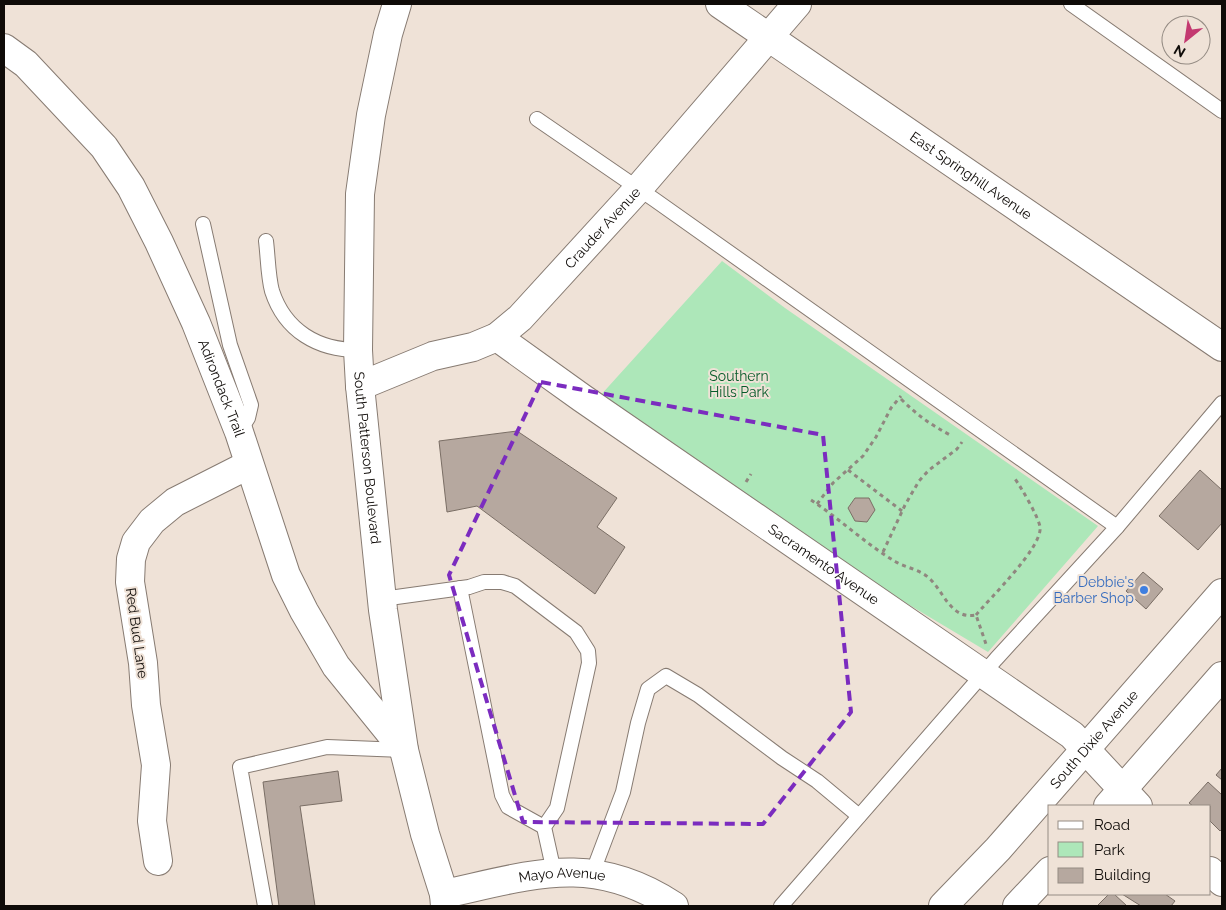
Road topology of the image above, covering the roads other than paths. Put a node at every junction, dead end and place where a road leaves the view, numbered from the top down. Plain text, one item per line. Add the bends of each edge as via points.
1 (397, 4) edge
2 (720, 4) edge
3 (797, 4) edge
4 (1071, 4) edge
5 (769, 36) junction
6 (4, 48) edge
7 (1222, 111) edge
8 (537, 119) dead end
9 (638, 189) junction
10 (203, 224) dead end
11 (266, 241) dead end
12 (496, 337) junction
13 (1222, 347) edge
14 (358, 350) junction
15 (360, 386) junction
16 (1222, 403) edge
17 (239, 432) junction
18 (248, 465) junction
19 (1117, 527) junction
20 (460, 588) junction
21 (1222, 593) edge
22 (382, 599) junction
23 (990, 666) junction
24 (1222, 676) edge
25 (1085, 749) junction
26 (404, 750) junction
27 (1123, 801) edge
28 (859, 816) junction
29 (544, 827) junction
30 (158, 861) dead end
31 (554, 872) junction
32 (1211, 872) edge
33 (1048, 873) edge
34 (592, 874) junction
35 (1222, 882) edge
36 (444, 900) edge
37 (265, 906) edge
38 (674, 906) edge
39 (781, 906) edge
40 (943, 906) edge
41 (1017, 906) edge

1 - 14 street, South Patterson Boulevard via 371,115 360,194
2 - 5 street, East Springhill Avenue
3 - 5 street, Crauder Avenue
4 - 7 lane
5 - 9 street, Crauder Avenue
5 - 13 street, East Springhill Avenue
6 - 17 street, Adirondack Trail via 26,64 104,147 131,187 196,323
8 - 9 lane
9 - 12 street, Crauder Avenue via 520,318
9 - 19 lane
10 - 17 lane via 230,345 251,405 248,418
11 - 14 lane via 272,291 285,318 303,336 328,348
12 - 15 street, Crauder Avenue via 473,347 433,356
12 - 23 street, Sacramento Avenue via 582,398
14 - 15 street, South Patterson Boulevard
15 - 22 street, South Patterson Boulevard
16 - 19 lane
17 - 18 street, Adirondack Trail
18 - 26 street, Adirondack Trail via 286,575 304,611 336,666
18 - 30 street, Red Bud Lane via 175,502 152,521 136,542 131,559 130,582 156,765 152,821
19 - 23 lane
20 - 22 lane
20 - 29 lane via 502,795 508,807
20 - 29 lane via 484,582 515,586 576,632 588,651 589,664 562,792 557,808
21 - 25 street, South Dixie Avenue
22 - 26 street, South Patterson Boulevard
23 - 25 street, Sacramento Avenue
23 - 28 lane
24 - 27 street
25 - 27 street, Sacramento Avenue
25 - 40 street, South Dixie Avenue via 998,849
26 - 36 street, South Patterson Boulevard
26 - 37 lane via 327,747 240,767
28 - 34 lane via 817,781 698,695 666,676 648,689 624,792
28 - 39 lane
29 - 31 lane
31 - 34 street, Mayo Avenue
31 - 36 street, Mayo Avenue
32 - 35 street
33 - 41 street
34 - 38 street, Mayo Avenue via 637,885

